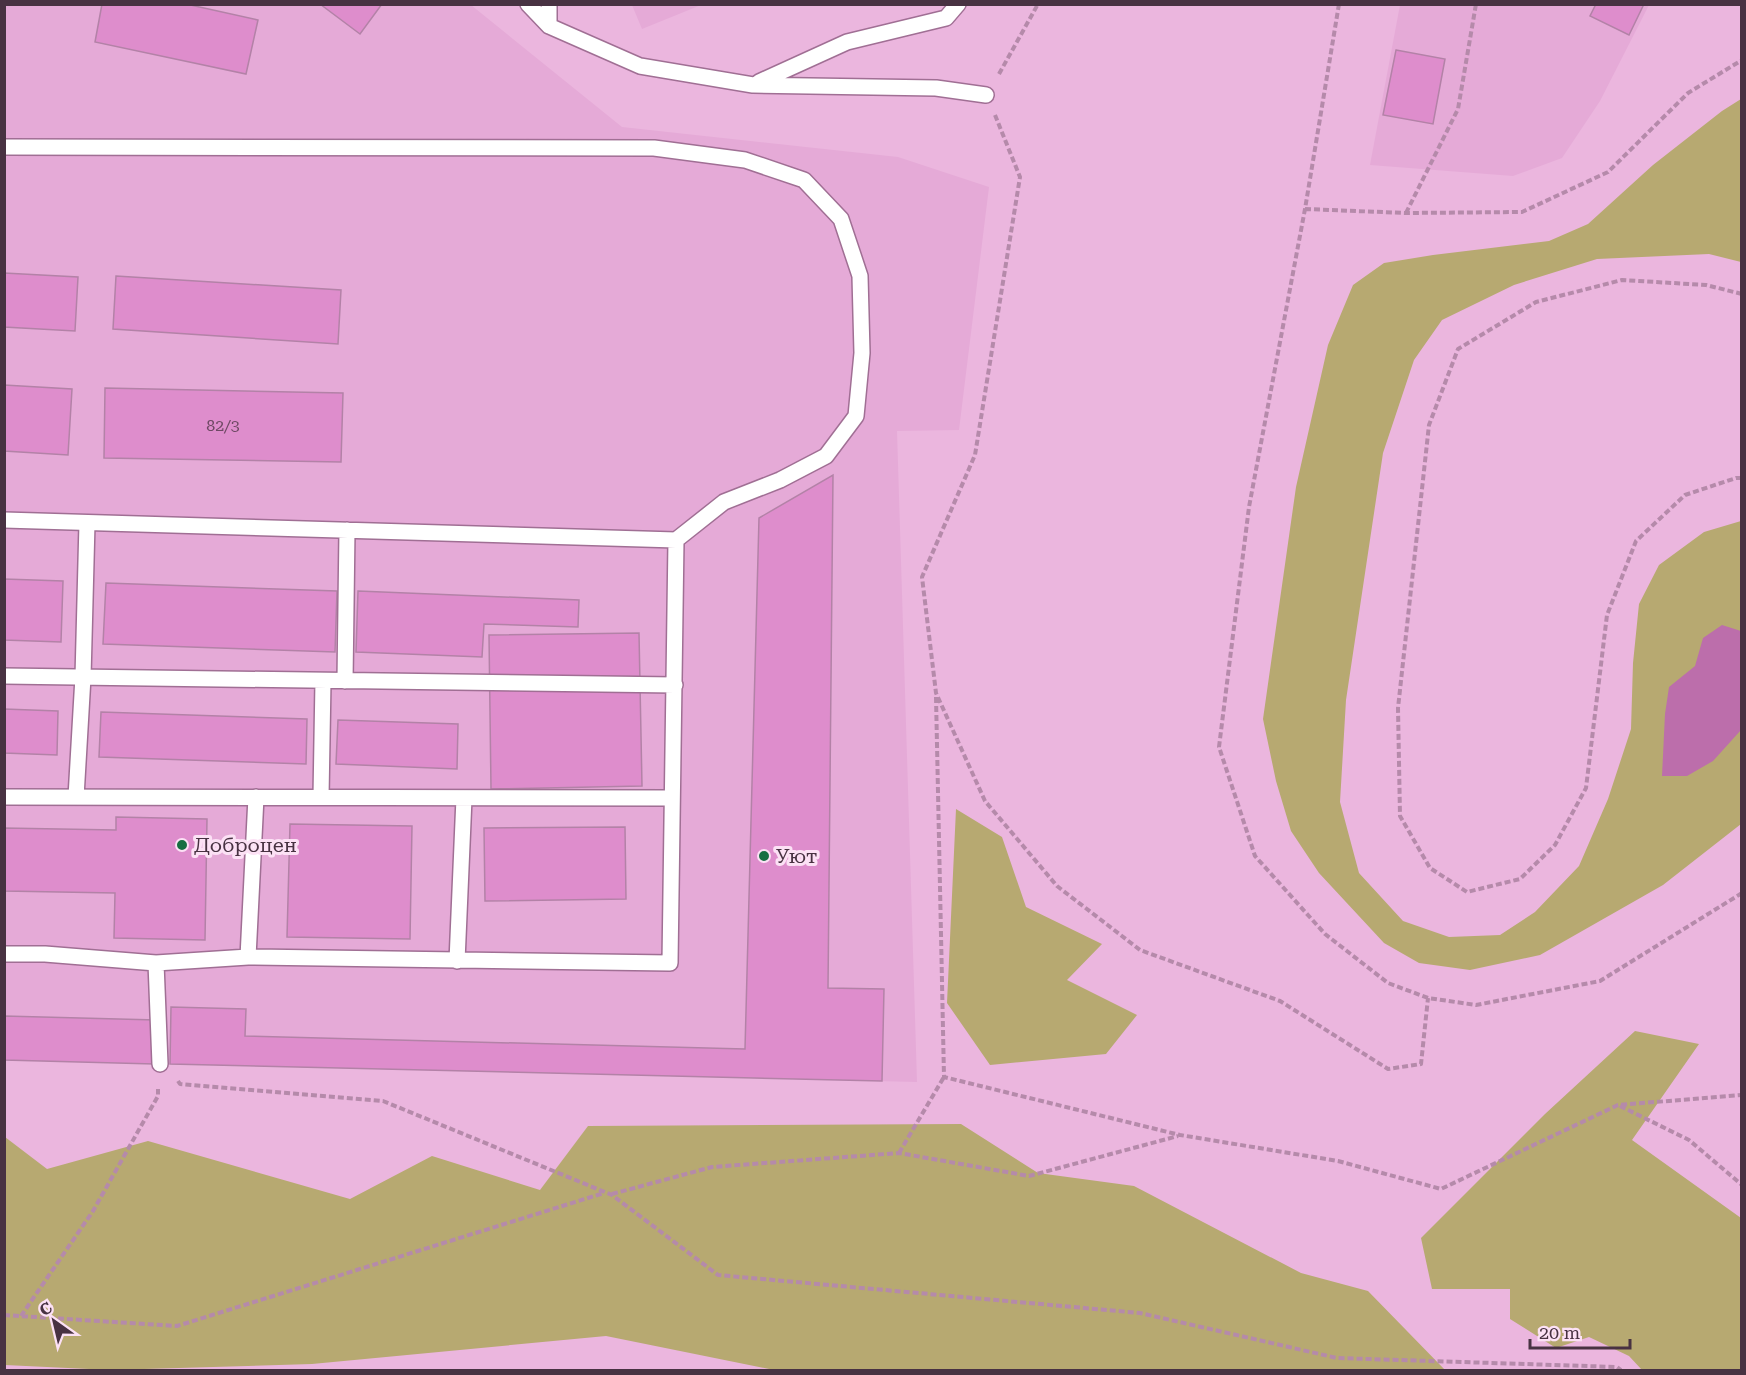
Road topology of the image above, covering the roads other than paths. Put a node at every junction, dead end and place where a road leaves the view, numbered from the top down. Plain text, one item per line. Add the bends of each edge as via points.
1 (528, 4) edge
2 (549, 4) edge
3 (958, 4) edge
4 (549, 26) junction
5 (753, 85) junction
6 (986, 95) dead end
7 (4, 147) edge
8 (4, 520) edge
9 (87, 523) junction
10 (347, 530) junction
11 (676, 540) junction
12 (4, 676) edge
13 (83, 677) junction
14 (323, 681) junction
15 (345, 681) junction
16 (675, 685) junction
17 (4, 796) edge
18 (76, 797) junction
19 (255, 797) junction
20 (321, 797) junction
21 (464, 798) junction
22 (672, 798) junction
23 (4, 954) edge
24 (248, 957) junction
25 (458, 960) junction
26 (156, 963) junction
27 (160, 1064) road end

1 - 4 lane
2 - 4 lane
3 - 5 lane via 946,18 846,42
4 - 5 lane via 640,66
5 - 6 lane via 936,88
7 - 11 lane via 654,148 745,160 804,180 841,219 860,276 862,353 856,416 826,456 724,502
8 - 9 lane
9 - 10 lane
9 - 13 lane
10 - 11 lane
10 - 15 lane
11 - 16 lane
12 - 13 lane
13 - 14 lane
13 - 18 lane
14 - 15 lane
14 - 20 lane
15 - 16 lane
16 - 22 lane
17 - 18 lane
18 - 19 lane
19 - 20 lane
19 - 24 lane
20 - 21 lane
21 - 22 lane
21 - 25 lane
22 - 25 lane via 670,963
23 - 26 lane
24 - 25 lane
24 - 26 lane
26 - 27 lane

